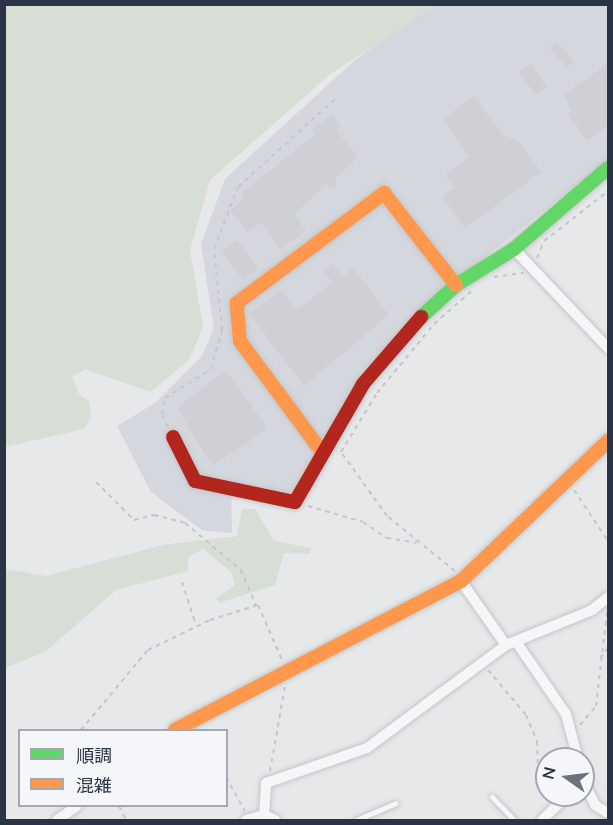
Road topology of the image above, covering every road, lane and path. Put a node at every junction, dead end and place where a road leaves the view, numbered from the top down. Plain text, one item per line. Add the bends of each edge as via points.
1 (335, 99) dead end
2 (609, 168) edge
3 (609, 191) edge
4 (514, 249) junction
5 (537, 277) junction
6 (486, 280) dead end
7 (481, 284) dead end
8 (456, 285) junction
9 (609, 348) edge
10 (173, 437) joint
11 (609, 441) edge
12 (322, 452) junction
13 (567, 480) junction
14 (96, 483) dead end
15 (295, 502) junction
16 (609, 541) edge
17 (417, 543) junction
18 (461, 581) junction
19 (182, 582) dead end
20 (608, 598) edge
21 (255, 605) junction
22 (196, 625) junction
23 (511, 644) junction
24 (609, 648) edge
25 (600, 658) junction
26 (482, 664) junction
27 (287, 671) junction
28 (82, 729) edge
29 (177, 729) edge
30 (572, 729) junction
31 (537, 747) edge
32 (576, 747) edge
33 (228, 781) edge
34 (266, 783) junction
35 (492, 797) dead end
36 (595, 800) edge
37 (396, 803) dead end
38 (76, 807) edge
39 (556, 807) edge
40 (264, 814) junction
41 (607, 816) edge
42 (248, 819) edge
43 (57, 820) edge
44 (275, 820) edge
45 (356, 820) edge
46 (514, 820) edge
47 (542, 820) edge

1 - 10 path via 238,187 214,249 222,330 211,369 165,398 162,414
2 - 4 street
3 - 5 path via 538,247
4 - 5 street
4 - 8 street
5 - 6 path via 530,273
5 - 9 street
7 - 17 path via 427,333 377,393 341,452 368,496
8 - 12 street via 363,384
8 - 12 street via 384,193 237,303 240,341
10 - 15 street via 195,481
11 - 13 street
12 - 15 street
13 - 16 path
13 - 18 street
14 - 21 path via 134,520 154,515 185,523 241,570
15 - 17 path
17 - 18 path
18 - 23 street
18 - 27 street
19 - 22 path
20 - 23 street
20 - 25 path
21 - 22 path
21 - 27 path
22 - 28 path via 148,650
23 - 26 street
23 - 30 street
24 - 25 path
25 - 30 path via 596,706
26 - 31 path via 526,715
26 - 34 street via 367,748
27 - 29 street
27 - 34 path via 275,761
30 - 32 street
33 - 42 path
34 - 40 street
35 - 46 lane
36 - 41 street
37 - 45 lane
38 - 43 street
39 - 47 street
40 - 42 street
40 - 44 street

